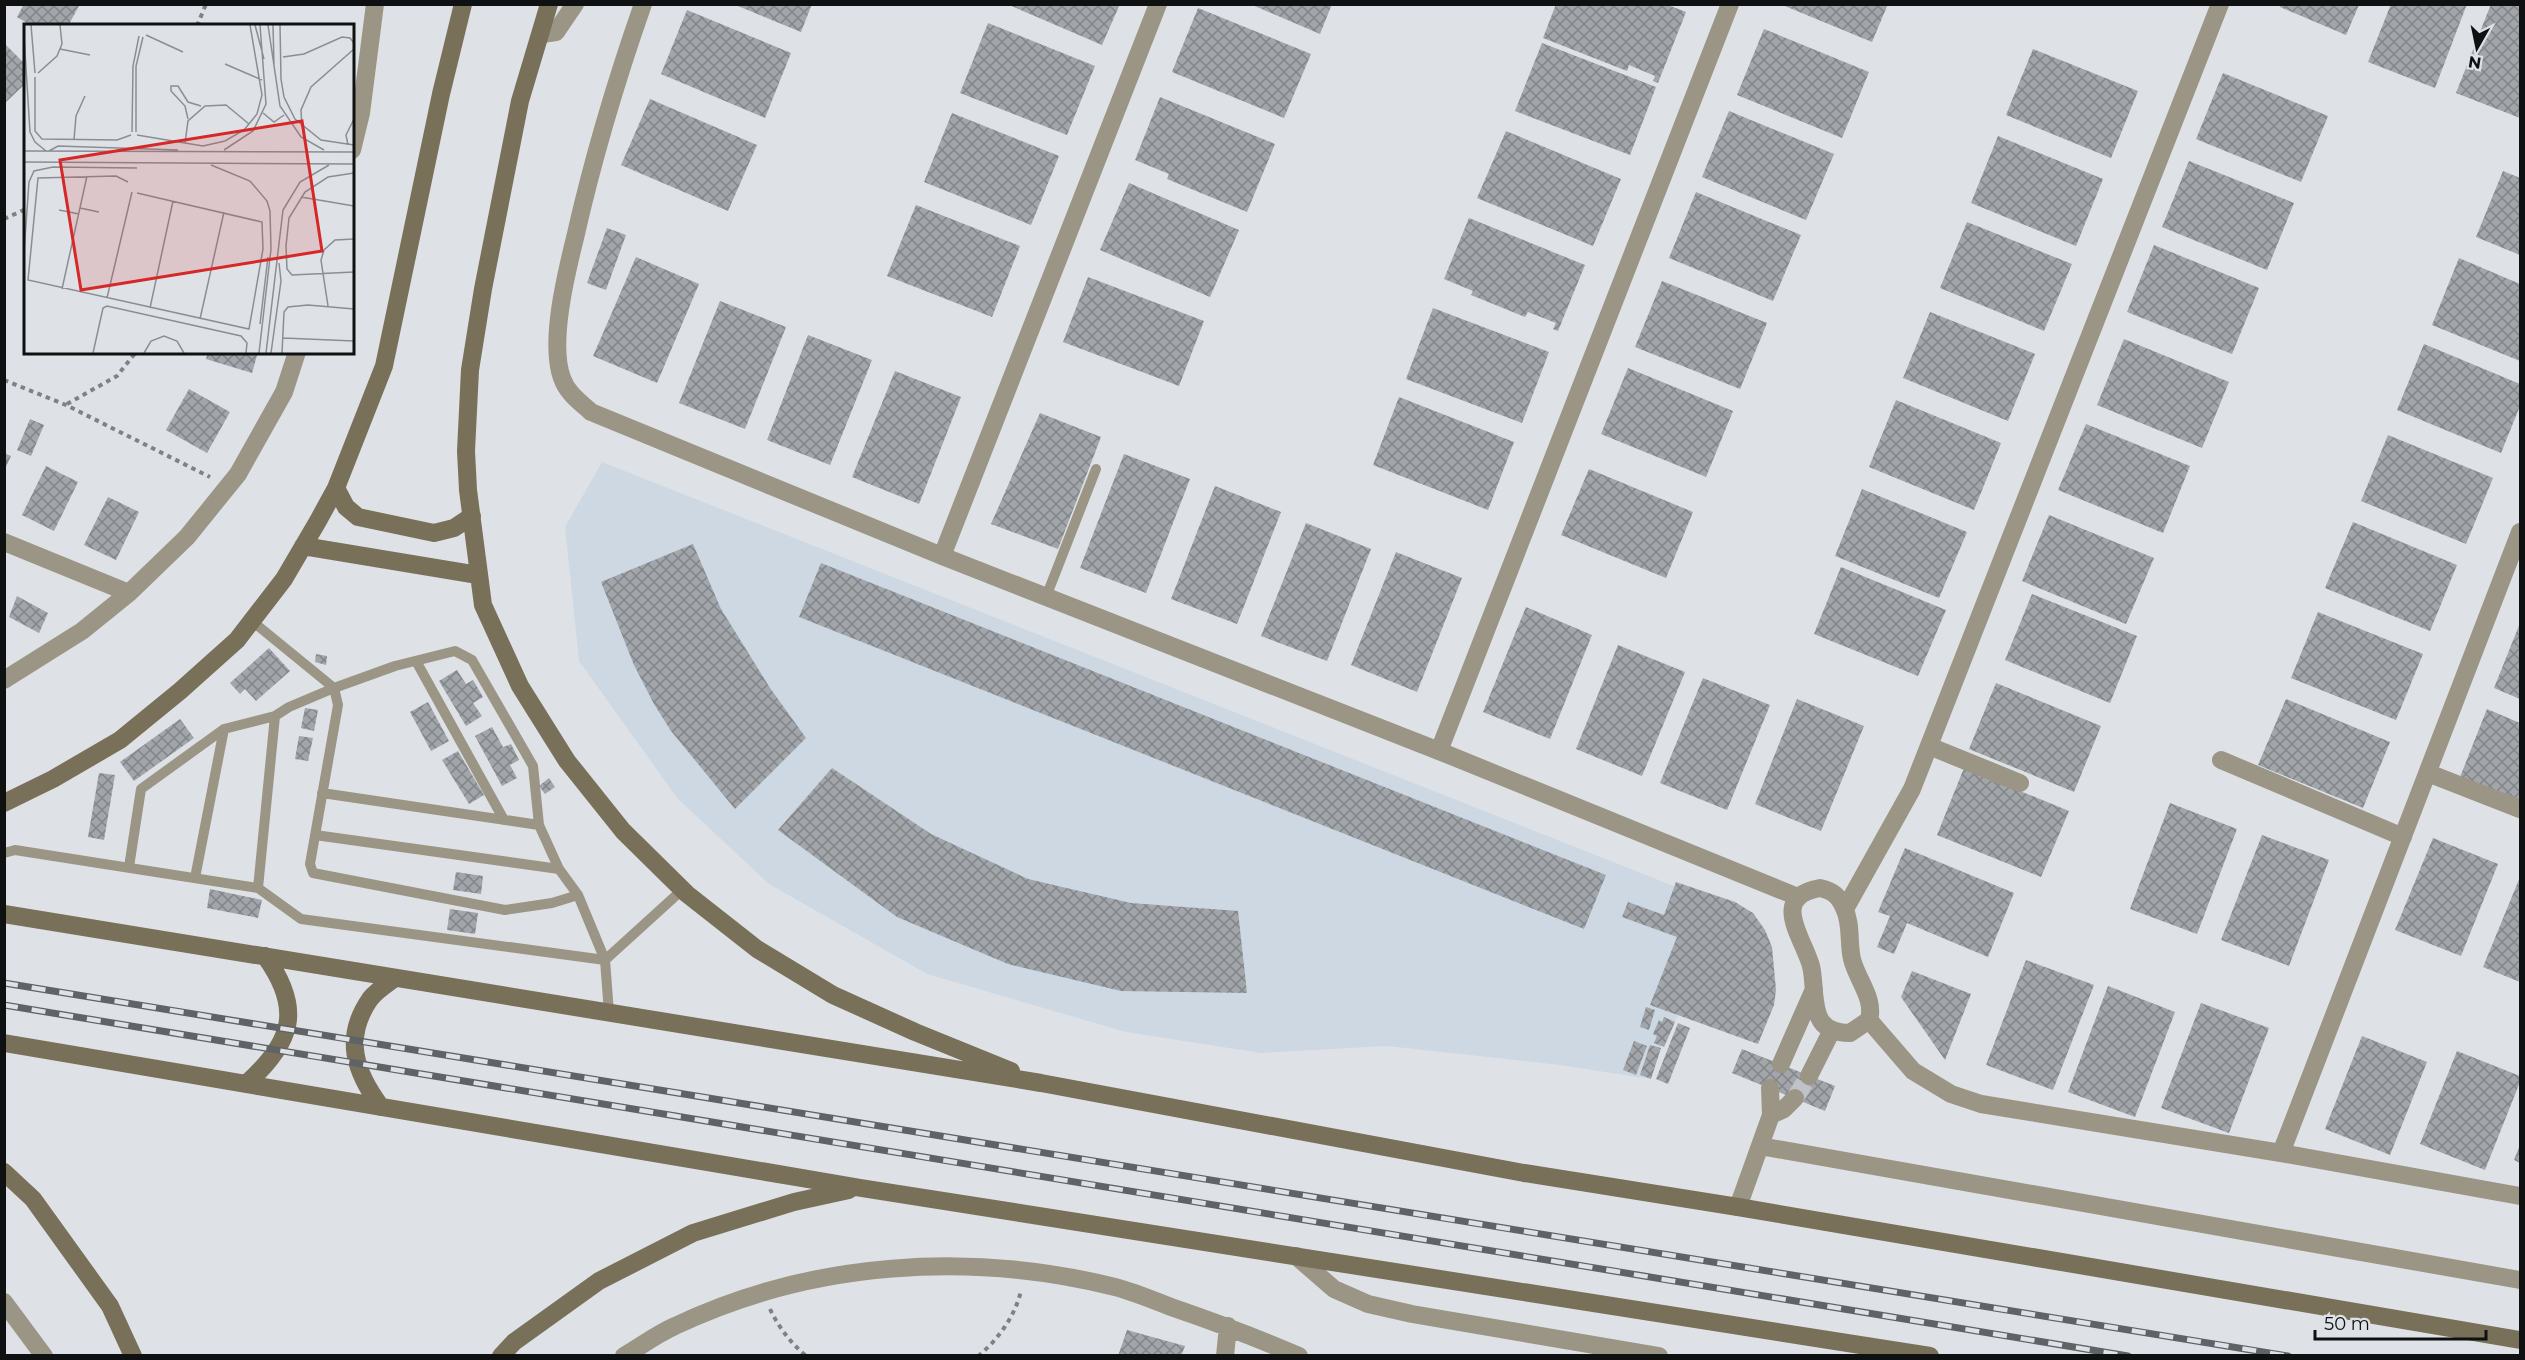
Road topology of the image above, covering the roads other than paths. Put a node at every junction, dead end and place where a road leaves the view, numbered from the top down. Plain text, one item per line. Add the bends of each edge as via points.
1 (375, 4) edge
2 (463, 4) edge
3 (549, 4) edge
4 (575, 4) edge
5 (643, 4) edge
6 (1158, 4) edge
7 (1730, 4) edge
8 (2220, 4) edge
9 (542, 34) junction
10 (354, 142) edge
11 (296, 354) edge
12 (1096, 469) dead end
13 (336, 488) junction
14 (472, 516) junction
15 (2520, 532) edge
16 (4, 542) edge
17 (303, 546) junction
18 (942, 556) junction
19 (478, 575) junction
20 (129, 593) junction
21 (1046, 597) junction
22 (252, 621) junction
23 (416, 661) junction
24 (4, 680) edge
25 (334, 688) junction
26 (275, 716) junction
27 (224, 729) junction
28 (1929, 746) junction
29 (1439, 752) junction
30 (2221, 760) dead end
31 (2428, 773) junction
32 (2020, 783) dead end
33 (322, 794) junction
34 (4, 803) edge
35 (2520, 809) edge
36 (504, 820) junction
37 (538, 825) junction
38 (315, 835) junction
39 (2403, 837) junction
40 (4, 853) edge
41 (129, 867) junction
42 (559, 869) junction
43 (195, 878) junction
44 (258, 888) junction
45 (682, 890) junction
46 (578, 895) junction
47 (1798, 897) junction
48 (1845, 909) junction
49 (4, 914) edge
50 (265, 956) junction
51 (605, 960) junction
52 (395, 978) junction
53 (1815, 987) junction
54 (609, 1013) junction
55 (1869, 1020) junction
56 (1832, 1030) junction
57 (4, 1043) edge
58 (1781, 1064) dead end
59 (1809, 1076) tunnel mouth
60 (1041, 1083) junction
61 (246, 1084) junction
62 (1770, 1088) dead end
63 (1795, 1098) tunnel mouth
64 (381, 1107) junction
65 (1771, 1115) junction
66 (1760, 1146) junction
67 (2281, 1154) junction
68 (4, 1172) edge
69 (861, 1188) junction
70 (2520, 1196) edge
71 (1738, 1207) junction
72 (1296, 1256) junction
73 (2520, 1280) edge
74 (4, 1302) edge
75 (1228, 1326) junction
76 (2520, 1326) edge
77 (2493, 1335) junction
78 (2520, 1340) edge
79 (42, 1355) edge
80 (134, 1356) edge
81 (501, 1356) edge
82 (624, 1356) edge
83 (1226, 1356) edge
84 (1299, 1356) edge
85 (1659, 1356) edge
86 (1930, 1356) edge

1 - 10 street
2 - 13 main road via 384,366
3 - 9 main road
4 - 9 street via 556,32
5 - 18 street via 604,124 568,265 558,350 562,377 573,396 591,412
6 - 18 street
7 - 29 street
8 - 28 street
9 - 14 main road via 520,101 470,370 466,451
11 - 20 street via 284,392 238,474 187,537
12 - 21 lane
13 - 14 main road via 346,507 358,517 434,533 454,528
13 - 17 main road
14 - 19 main road
15 - 31 street
16 - 20 street
17 - 19 main road
17 - 22 main road
18 - 21 street
19 - 45 main road via 483,605 520,686 567,761 623,831
20 - 24 street via 82,631
21 - 29 street
22 - 25 lane
22 - 34 main road via 229,648 120,740
23 - 25 lane
23 - 36 lane
23 - 37 lane via 455,651 472,660 533,766
25 - 26 lane
25 - 33 lane via 338,705
26 - 27 lane
26 - 44 lane
27 - 41 lane via 141,789
27 - 43 lane
28 - 32 street
28 - 48 street via 1912,789
29 - 47 street
30 - 39 street
31 - 35 street
31 - 39 street
33 - 36 lane
33 - 38 lane
36 - 37 lane
37 - 42 lane
38 - 42 lane
38 - 46 lane via 310,864 313,873 505,910
39 - 67 street
40 - 41 lane via 15,850
41 - 43 lane
42 - 46 lane
43 - 44 lane
44 - 51 lane via 301,920
45 - 51 lane
45 - 60 main road via 757,949 833,995
46 - 51 lane
47 - 48 street via 1811,890 1829,890
47 - 53 street via 1792,911 1793,925 1811,965
48 - 55 street via 1852,959 1871,1003
49 - 50 main road
50 - 52 main road
50 - 61 main road via 282,984 288,1019 284,1040 275,1055
51 - 54 lane
52 - 54 main road
52 - 64 main road via 371,998 355,1031 354,1051 360,1074
53 - 56 street via 1821,1020
53 - 58 street
54 - 60 main road
55 - 56 street via 1850,1033
55 - 67 street via 1913,1071 1952,1094 1982,1104
56 - 59 street
57 - 61 main road
60 - 71 main road via 1524,1173
61 - 64 main road
62 - 65 street
63 - 65 street
64 - 69 main road
65 - 66 street
66 - 71 street
66 - 73 street
67 - 70 street
68 - 80 main road via 33,1199 110,1306
69 - 72 main road
69 - 81 main road via 794,1202 693,1233 599,1281 514,1342
71 - 77 main road
72 - 85 street via 1334,1289 1368,1304
72 - 86 main road
74 - 79 street
75 - 82 street via 1118,1288 1026,1270 969,1265 894,1268 819,1280 745,1298 674,1326
75 - 83 street
75 - 84 street
76 - 77 main road
77 - 78 main road

